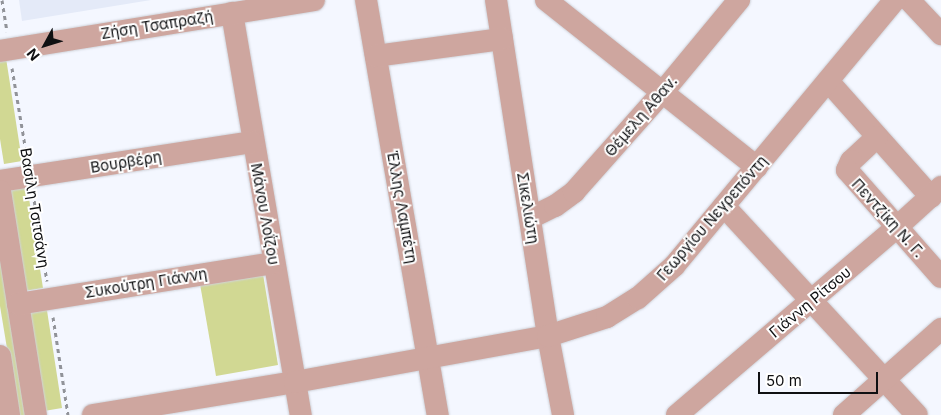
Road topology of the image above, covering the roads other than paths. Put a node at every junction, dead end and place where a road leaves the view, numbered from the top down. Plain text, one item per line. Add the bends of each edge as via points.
1 (314, 0) edge
2 (366, 0) edge
3 (496, 0) edge
4 (546, 0) edge
5 (895, 0) edge
6 (909, 0) edge
7 (734, 2) edge
8 (234, 8) edge
9 (941, 34) edge
10 (502, 39) junction
11 (5, 50) edge
12 (376, 56) junction
13 (828, 81) junction
14 (662, 93) junction
15 (877, 137) junction
16 (252, 142) junction
17 (757, 167) junction
18 (0, 181) edge
19 (0, 191) edge
20 (936, 192) edge
21 (724, 206) junction
22 (530, 218) junction
23 (896, 228) junction
24 (273, 263) junction
25 (941, 277) edge
26 (812, 300) junction
27 (18, 304) junction
28 (941, 329) edge
29 (548, 336) junction
30 (941, 349) edge
31 (0, 356) edge
32 (428, 358) junction
33 (295, 382) junction
34 (889, 385) junction
35 (9, 415) edge
36 (36, 415) edge
37 (93, 415) edge
38 (301, 415) edge
39 (438, 415) edge
40 (563, 415) edge
41 (677, 415) edge
42 (844, 415) edge
43 (868, 415) edge
44 (917, 415) edge

1 - 8 street, Ζήση Τσαπραζή
2 - 12 street, Έλλης Λαμπέτη
3 - 10 street, Σικελιώτη
4 - 14 street
5 - 13 street, Γεωργίου Νεγρεπόντη
6 - 9 street
7 - 14 street, Θέμελη Αθαν.
8 - 11 street, Ζήση Τσαπραζή
8 - 16 street, Μάνου Λοΐζου
10 - 12 street
10 - 22 street, Σικελιώτη
12 - 32 street, Έλλης Λαμπέτη
13 - 15 street
13 - 17 street, Γεωργίου Νεγρεπόντη
14 - 17 street
14 - 22 street, Θέμελη Αθαν. via 574,192
15 - 20 street
15 - 23 street, Πεντζίκη Ν. Γ. via 851,161 847,170
16 - 18 street, Βουρβέρη
16 - 24 street, Μάνου Λοΐζου
17 - 21 street, Γεωργίου Νεγρεπόντη
19 - 27 street
20 - 23 street, Γιάννη Ρίτσου
21 - 26 street
21 - 29 street, Γεωργίου Νεγρεπόντη via 674,266 638,298 597,321
22 - 29 street, Σικελιώτη
23 - 25 street, Πεντζίκη Ν. Γ.
23 - 26 street, Γιάννη Ρίτσου
24 - 27 street, Συκούτρη Γιάννη
24 - 33 street, Μάνου Λοΐζου
26 - 34 street
26 - 41 street, Γιάννη Ρίτσου
27 - 36 street
28 - 34 street
29 - 32 street, Γεωργίου Νεγρεπόντη
29 - 40 street, Σικελιώτη
30 - 34 street
31 - 35 street
32 - 33 street, Γεωργίου Νεγρεπόντη
32 - 39 street, Έλλης Λαμπέτη
33 - 37 street, Γεωργίου Νεγρεπόντη
33 - 38 street, Μάνου Λοΐζου
34 - 42 street
34 - 43 street
34 - 44 street

